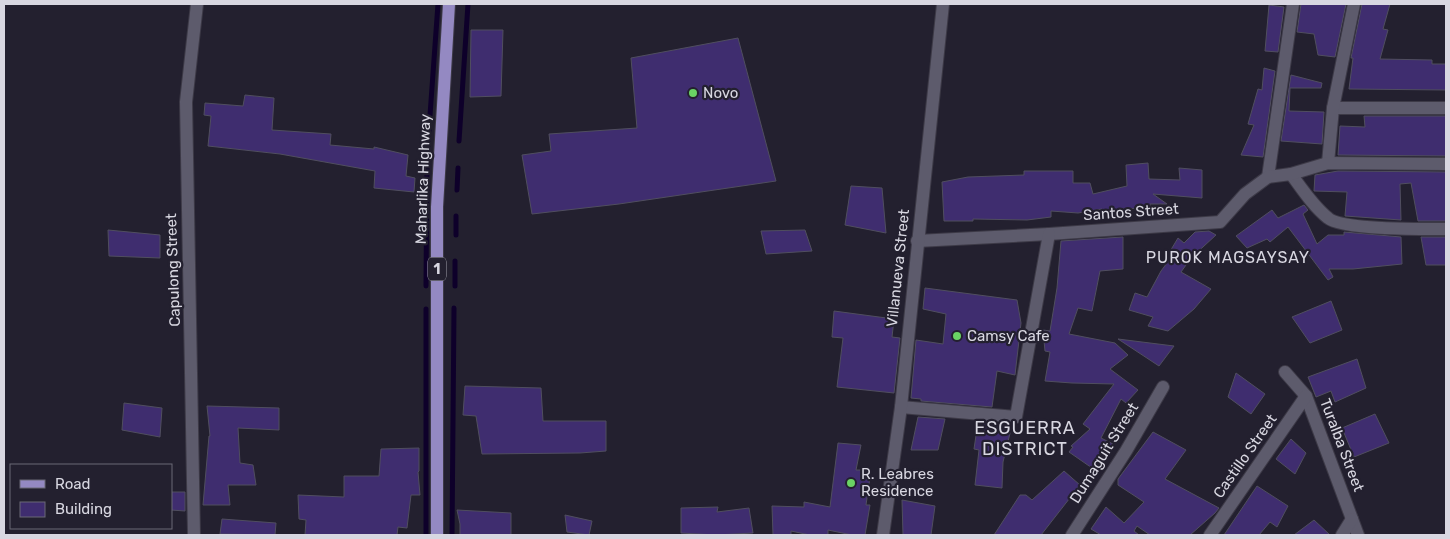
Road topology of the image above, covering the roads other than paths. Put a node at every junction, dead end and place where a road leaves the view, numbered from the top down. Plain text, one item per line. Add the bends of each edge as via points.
1 (197, 4) edge
2 (449, 4) edge
3 (943, 4) edge
4 (1293, 4) edge
5 (1354, 4) edge
6 (1333, 108) junction
7 (1446, 108) edge
8 (1328, 163) junction
9 (1446, 164) edge
10 (1291, 174) junction
11 (1268, 177) junction
12 (1446, 229) edge
13 (1049, 234) junction
14 (917, 241) junction
15 (1285, 372) dead end
16 (1163, 387) dead end
17 (1306, 396) junction
18 (901, 407) junction
19 (1352, 519) junction
20 (194, 535) edge
21 (437, 535) edge
22 (883, 535) edge
23 (1072, 535) edge
24 (1210, 535) edge
25 (1342, 535) edge
26 (1358, 535) edge

1 - 20 street, Capulong Street via 186,102
2 - 21 main road, Maharlika Highway / 1 via 437,207
3 - 14 street, Villanueva Street
4 - 11 street
5 - 6 street
6 - 7 street
6 - 8 street
8 - 9 street, Santos Street
8 - 10 street, Santos Street
10 - 11 street, Santos Street
10 - 12 street via 1330,220 1367,227
11 - 13 street, Santos Street via 1245,194 1220,222
13 - 14 street, Santos Street
13 - 18 street via 1016,417
14 - 18 street, Villanueva Street
15 - 17 street, Turalba Street
16 - 23 street, Dumaguit Street
17 - 19 street, Turalba Street
17 - 24 street, Castillo Street
18 - 22 street, Villanueva Street
19 - 25 street
19 - 26 street, Turalba Street

